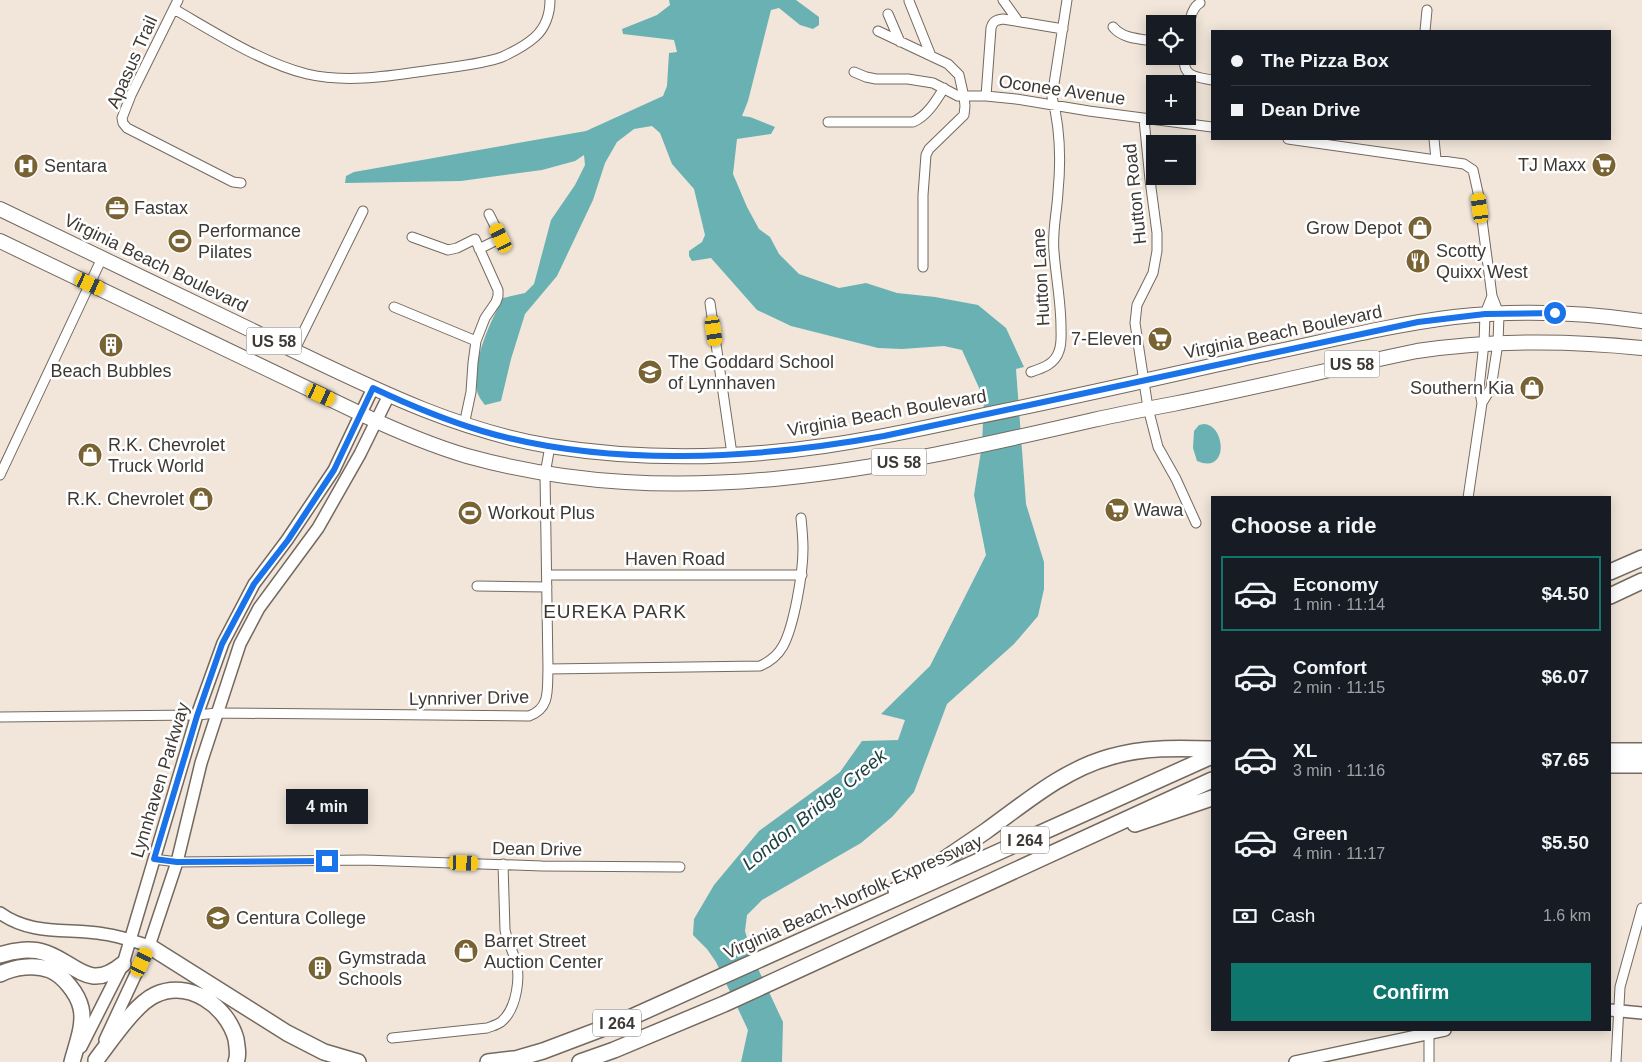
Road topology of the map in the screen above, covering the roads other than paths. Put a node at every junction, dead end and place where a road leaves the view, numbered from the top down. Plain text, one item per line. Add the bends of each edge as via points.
1 (178, 0) edge
2 (550, 0) edge
3 (1002, 0) edge
4 (1067, 0) edge
5 (909, 1) edge
6 (1200, 3) dead end
7 (174, 9) junction
8 (1427, 10) dead end
9 (888, 14) dead end
10 (1191, 15) edge
11 (1018, 21) junction
12 (1113, 27) dead end
13 (1063, 29) junction
14 (1425, 30) edge
15 (878, 31) dead end
16 (1146, 40) edge
17 (900, 42) junction
18 (931, 56) junction
19 (1185, 65) edge
20 (854, 72) dead end
21 (1211, 80) edge
22 (944, 88) junction
23 (986, 96) junction
24 (964, 97) junction
25 (1054, 104) junction
26 (1144, 119) junction
27 (828, 122) dead end
28 (1211, 127) edge
29 (1304, 140) edge
30 (1434, 140) edge
31 (1354, 143) edge
32 (1436, 159) junction
33 (241, 183) dead end
34 (0, 209) edge
35 (363, 211) dead end
36 (490, 214) dead end
37 (412, 237) dead end
38 (0, 241) edge
39 (479, 249) junction
40 (102, 258) junction
41 (923, 267) dead end
42 (90, 284) junction
43 (710, 303) dead end
44 (394, 306) dead end
45 (1492, 314) junction
46 (1642, 321) edge
47 (476, 341) junction
48 (1491, 343) junction
49 (1642, 348) edge
50 (294, 351) junction
51 (1031, 372) dead end
52 (1144, 381) junction
53 (373, 388) junction
54 (389, 395) junction
55 (1482, 402) junction
56 (1148, 408) junction
57 (361, 414) junction
58 (376, 421) junction
59 (464, 425) junction
60 (550, 446) junction
61 (732, 454) junction
62 (545, 474) junction
63 (0, 475) edge
64 (1468, 496) edge
65 (801, 518) dead end
66 (1196, 523) dead end
67 (1642, 558) edge
68 (1611, 572) edge
69 (547, 575) junction
70 (802, 575) junction
71 (1642, 581) edge
72 (477, 586) dead end
73 (548, 587) junction
74 (1611, 596) edge
75 (548, 669) junction
76 (216, 713) junction
77 (197, 716) junction
78 (0, 717) edge
79 (1611, 751) edge
80 (1642, 751) edge
81 (1211, 754) edge
82 (1211, 754) edge
83 (1611, 765) edge
84 (1642, 765) edge
85 (1211, 780) edge
86 (1211, 798) edge
87 (1083, 839) junction
88 (154, 859) junction
89 (177, 862) junction
90 (502, 864) junction
91 (680, 867) dead end
92 (1642, 908) edge
93 (0, 912) edge
94 (839, 924) junction
95 (131, 940) junction
96 (149, 946) junction
97 (0, 955) edge
98 (123, 964) junction
99 (0, 974) edge
100 (1614, 1010) edge
101 (1642, 1013) edge
102 (1440, 1031) edge
103 (1429, 1033) junction
104 (392, 1038) dead end
105 (1324, 1059) edge
106 (511, 1060) edge
107 (95, 1061) edge
108 (73, 1062) edge
109 (236, 1062) edge
110 (358, 1062) edge
111 (488, 1062) edge
112 (580, 1062) edge
113 (1295, 1062) edge
114 (1429, 1062) edge
115 (1616, 1062) edge

1 - 7 street, Apasus Trail
2 - 7 street via 550,11 535,37 505,56 378,78 349,79 290,69 240,46
3 - 11 street
4 - 13 street, Hutton Lane
5 - 18 street
6 - 10 street
7 - 33 street, Apasus Trail via 131,95 122,123 161,146
8 - 14 street
9 - 17 street
11 - 13 street
11 - 23 street via 1003,19 992,24
12 - 16 street via 1126,37
13 - 25 street, Hutton Lane via 1053,91
15 - 17 street
17 - 18 street
18 - 24 street via 955,70
19 - 21 street via 1190,74
20 - 22 street via 876,79 921,80
22 - 24 street
22 - 27 street via 927,111 913,122
23 - 24 street, Oconee Avenue
23 - 25 street, Oconee Avenue
24 - 41 street via 964,115 926,155
25 - 26 street, Oconee Avenue
25 - 51 street, Hutton Lane via 1059,152 1053,245 1061,346 1051,364
26 - 28 street, Oconee Avenue
26 - 52 street, Hutton Road via 1157,233 1153,273 1135,313
29 - 31 street
30 - 32 street
31 - 32 street
32 - 45 street via 1464,164 1475,174
34 - 40 main road, Virginia Beach Boulevard / US 58
35 - 50 street
36 - 39 street via 501,238
37 - 39 street via 448,250 475,239
38 - 42 main road, US 58
39 - 47 street via 498,296
40 - 42 street
40 - 50 main road, Virginia Beach Boulevard / US 58
42 - 57 main road, US 58
42 - 63 street
43 - 61 street
44 - 47 street
45 - 46 main road, Virginia Beach Boulevard / US 58 via 1571,313
45 - 48 street
45 - 48 street
45 - 52 main road, Virginia Beach Boulevard / US 58 via 1445,318 1379,330
47 - 59 street
48 - 49 main road, US 58 via 1578,342
48 - 55 street via 1479,388
48 - 55 street via 1491,388
48 - 56 main road, US 58 via 1417,351
50 - 53 main road, Virginia Beach Boulevard / US 58
52 - 56 street, Hutton Road
52 - 61 main road, Virginia Beach Boulevard / US 58 via 878,437 820,447
53 - 54 main road, Virginia Beach Boulevard / US 58
53 - 57 main road, Lynnhaven Parkway
54 - 58 main road, Lynnhaven Parkway
54 - 59 main road, Virginia Beach Boulevard / US 58
55 - 64 street
56 - 62 main road, US 58 via 973,446 799,478 656,483
56 - 66 street, Hutton Road via 1158,447
57 - 58 main road, US 58
57 - 77 main road, Lynnhaven Parkway via 334,470 239,610 222,644
58 - 62 main road, US 58 via 465,455
58 - 76 main road, Lynnhaven Parkway via 318,528 279,578 247,629
59 - 60 main road, Virginia Beach Boulevard / US 58
60 - 61 main road, Virginia Beach Boulevard / US 58 via 639,454
60 - 62 street
62 - 69 street
65 - 70 street, Lynnriver Drive
67 - 68 highway
69 - 70 street, Haven Road
69 - 73 street
70 - 75 street, Lynnriver Drive via 783,646 762,666
71 - 74 highway
72 - 73 street
73 - 75 street
75 - 76 street, Lynnriver Drive via 546,703 539,713 529,716
76 - 77 street, Lynnriver Drive
76 - 89 main road, Lynnhaven Parkway
77 - 78 street, Lynnriver Drive
77 - 88 main road, Lynnhaven Parkway
79 - 80 highway
81 - 94 highway, Virginia Beach-Norfolk Expressway / I 264
82 - 94 highway via 1154,749 1092,762 1067,774 937,865
83 - 84 highway
85 - 87 highway, I 264
86 - 87 highway
87 - 112 highway, I 264 via 781,979
88 - 89 street, Dean Drive
88 - 95 main road, Lynnhaven Parkway
89 - 90 street, Dean Drive via 364,860
89 - 96 main road, Lynnhaven Parkway
90 - 91 street, Dean Drive
90 - 104 street via 505,930 518,976 516,994 506,1017 486,1028
92 - 100 street
93 - 95 main road via 14,922 30,927
94 - 106 highway, Virginia Beach-Norfolk Expressway / I 264 via 625,1020
95 - 96 main road
95 - 98 main road, Lynnhaven Parkway
96 - 107 main road, Lynnhaven Parkway
96 - 110 highway via 287,1033 324,1052
97 - 98 highway via 29,950 46,953 79,971 100,977
98 - 108 main road, Lynnhaven Parkway
99 - 108 highway via 26,967 50,970 73,991 81,1008
100 - 101 main road
100 - 115 street
102 - 103 main road
103 - 105 main road
103 - 114 street
105 - 113 main road
106 - 111 highway, Virginia Beach-Norfolk Expressway
107 - 109 highway via 145,1000 160,992 179,990 208,1000 224,1014 234,1034

